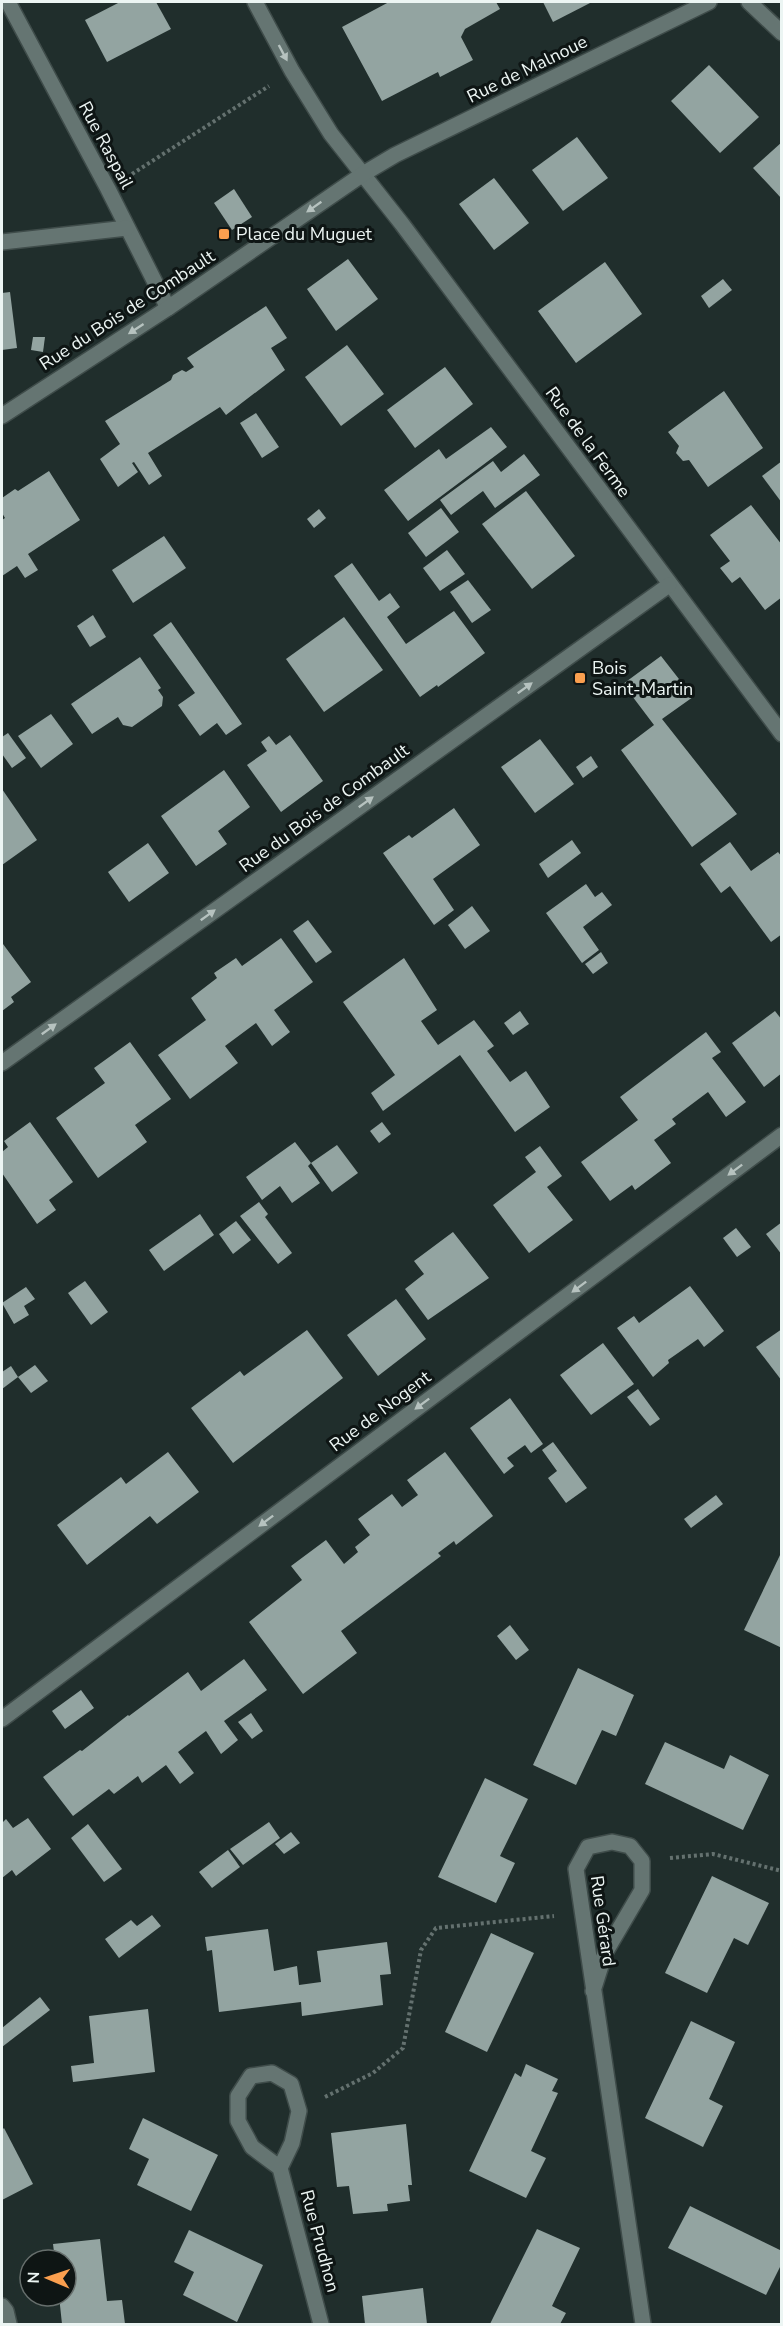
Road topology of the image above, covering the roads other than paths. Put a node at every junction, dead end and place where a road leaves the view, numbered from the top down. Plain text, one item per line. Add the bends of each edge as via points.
1 (8, 2) edge
2 (255, 2) edge
3 (709, 2) edge
4 (749, 2) edge
5 (782, 33) edge
6 (363, 174) junction
7 (127, 228) junction
8 (2, 242) edge
9 (168, 308) junction
10 (2, 416) edge
11 (669, 585) junction
12 (782, 734) edge
13 (2, 1063) edge
14 (782, 1135) edge
15 (2, 1719) edge
16 (593, 1991) junction
17 (280, 2168) junction
18 (2, 2306) edge
19 (9, 2325) edge
20 (321, 2325) edge
21 (643, 2325) edge

1 - 7 street, Rue Raspail
2 -> 6 street, Rue de la Ferme via 331,134
3 - 6 street, Rue de Malnoue via 395,154
4 - 5 street
6 -> 9 street, Rue du Bois de Combault
6 - 11 street, Rue de la Ferme
7 - 8 street
7 - 9 street, Rue Raspail
9 -> 10 street, Rue du Bois de Combault
11 - 12 street, Rue de la Ferme
13 -> 11 street, Rue du Bois de Combault
14 -> 15 street, Rue de Nogent
16 - 16 street, Rue Gérard via 605,1953 642,1890 642,1861 630,1846 612,1842 588,1847 576,1869
16 - 21 street, Rue Gérard
17 - 17 street via 292,2143 299,2111 291,2084 272,2073 251,2076 238,2096 238,2121 252,2147
17 - 20 street, Rue Prudhon
18 - 19 street

